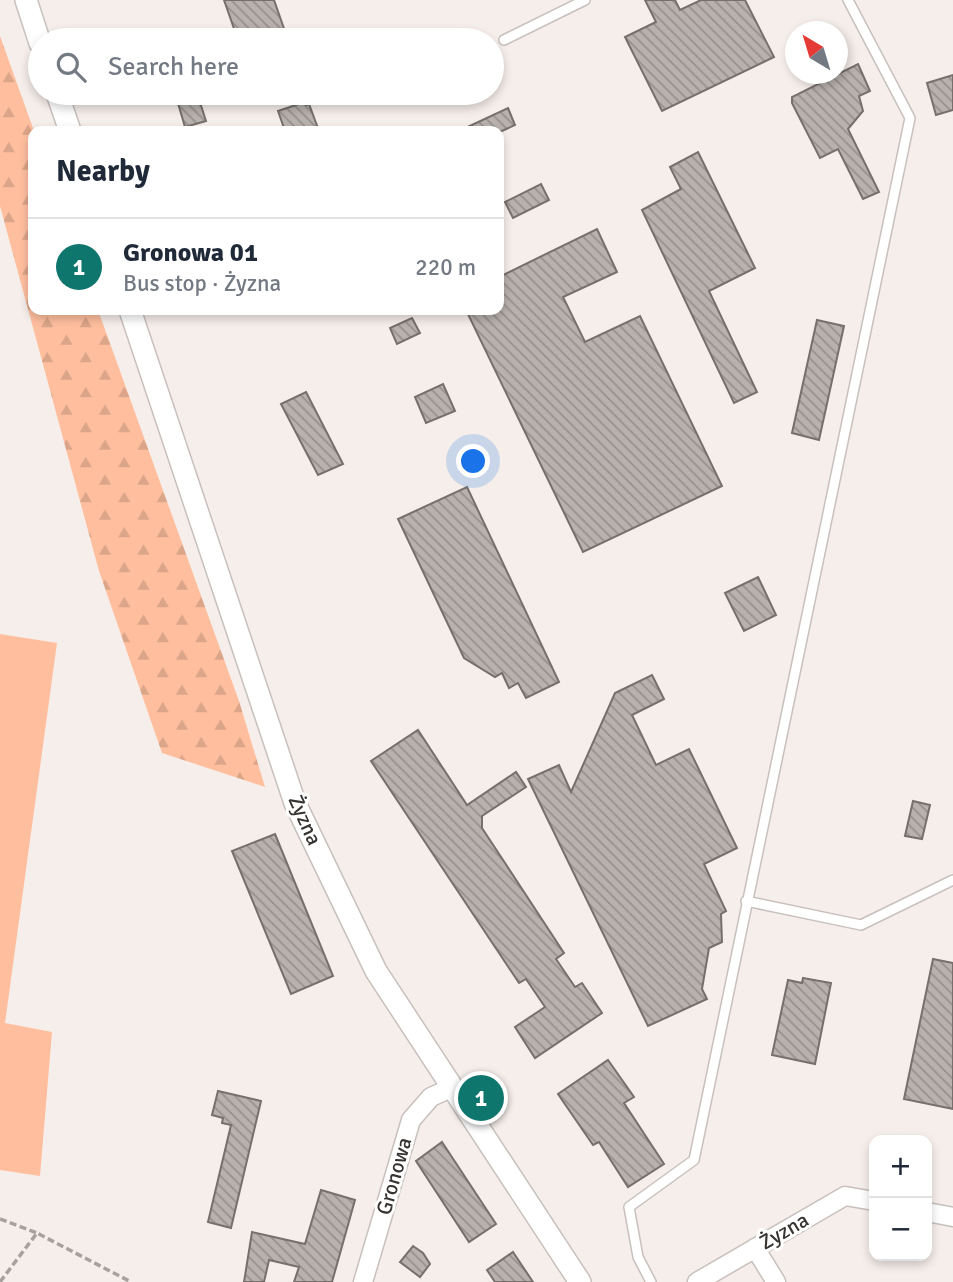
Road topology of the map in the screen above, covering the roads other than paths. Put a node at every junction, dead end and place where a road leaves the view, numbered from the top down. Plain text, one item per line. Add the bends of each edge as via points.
1 (26, 0) edge
2 (585, 0) edge
3 (848, 0) edge
4 (35, 28) edge
5 (504, 40) dead end
6 (61, 105) edge
7 (68, 126) edge
8 (132, 315) edge
9 (953, 880) edge
10 (746, 901) junction
11 (451, 1087) junction
12 (869, 1200) edge
13 (932, 1213) edge
14 (953, 1217) edge
15 (754, 1248) junction
16 (363, 1282) edge
17 (580, 1282) edge
18 (651, 1282) edge
19 (697, 1282) edge
20 (776, 1282) edge

1 - 4 street
2 - 5 lane
3 - 10 lane via 910,118
6 - 7 street
8 - 11 street, Żyzna via 295,803 376,971
9 - 10 lane via 861,925
10 - 18 lane via 694,1160 629,1207 638,1258
11 - 16 street, Gronowa via 431,1097 411,1119
11 - 17 street, Żyzna
12 - 15 street, Żyzna via 845,1196
13 - 14 street
15 - 19 street, Żyzna
15 - 20 street

